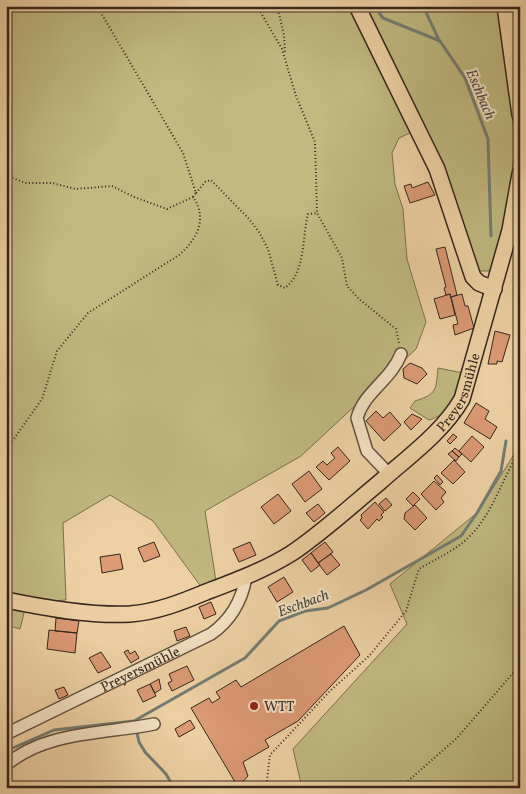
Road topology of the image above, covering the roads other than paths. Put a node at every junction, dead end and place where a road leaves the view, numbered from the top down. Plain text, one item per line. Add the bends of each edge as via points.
1 (357, 6) edge
2 (506, 6) edge
3 (520, 115) edge
4 (520, 174) edge
5 (494, 289) junction
6 (401, 354) road end
7 (389, 474) junction
8 (246, 576) junction
9 (6, 600) edge
10 (154, 724) dead end
11 (6, 734) edge
12 (6, 765) edge

1 - 5 main road via 437,169 473,277 480,284
2 - 3 main road
4 - 5 main road, Preyersmühle via 514,213
5 - 7 main road, Preyersmühle via 468,386 459,404 435,433
6 - 7 street via 388,378 366,398 357,418 368,451
7 - 8 main road, Preyersmühle via 291,554
8 - 9 main road, Preyersmühle via 170,606 130,614
8 - 11 street, Preyersmühle via 236,608 211,634
10 - 12 street via 51,741 30,748

